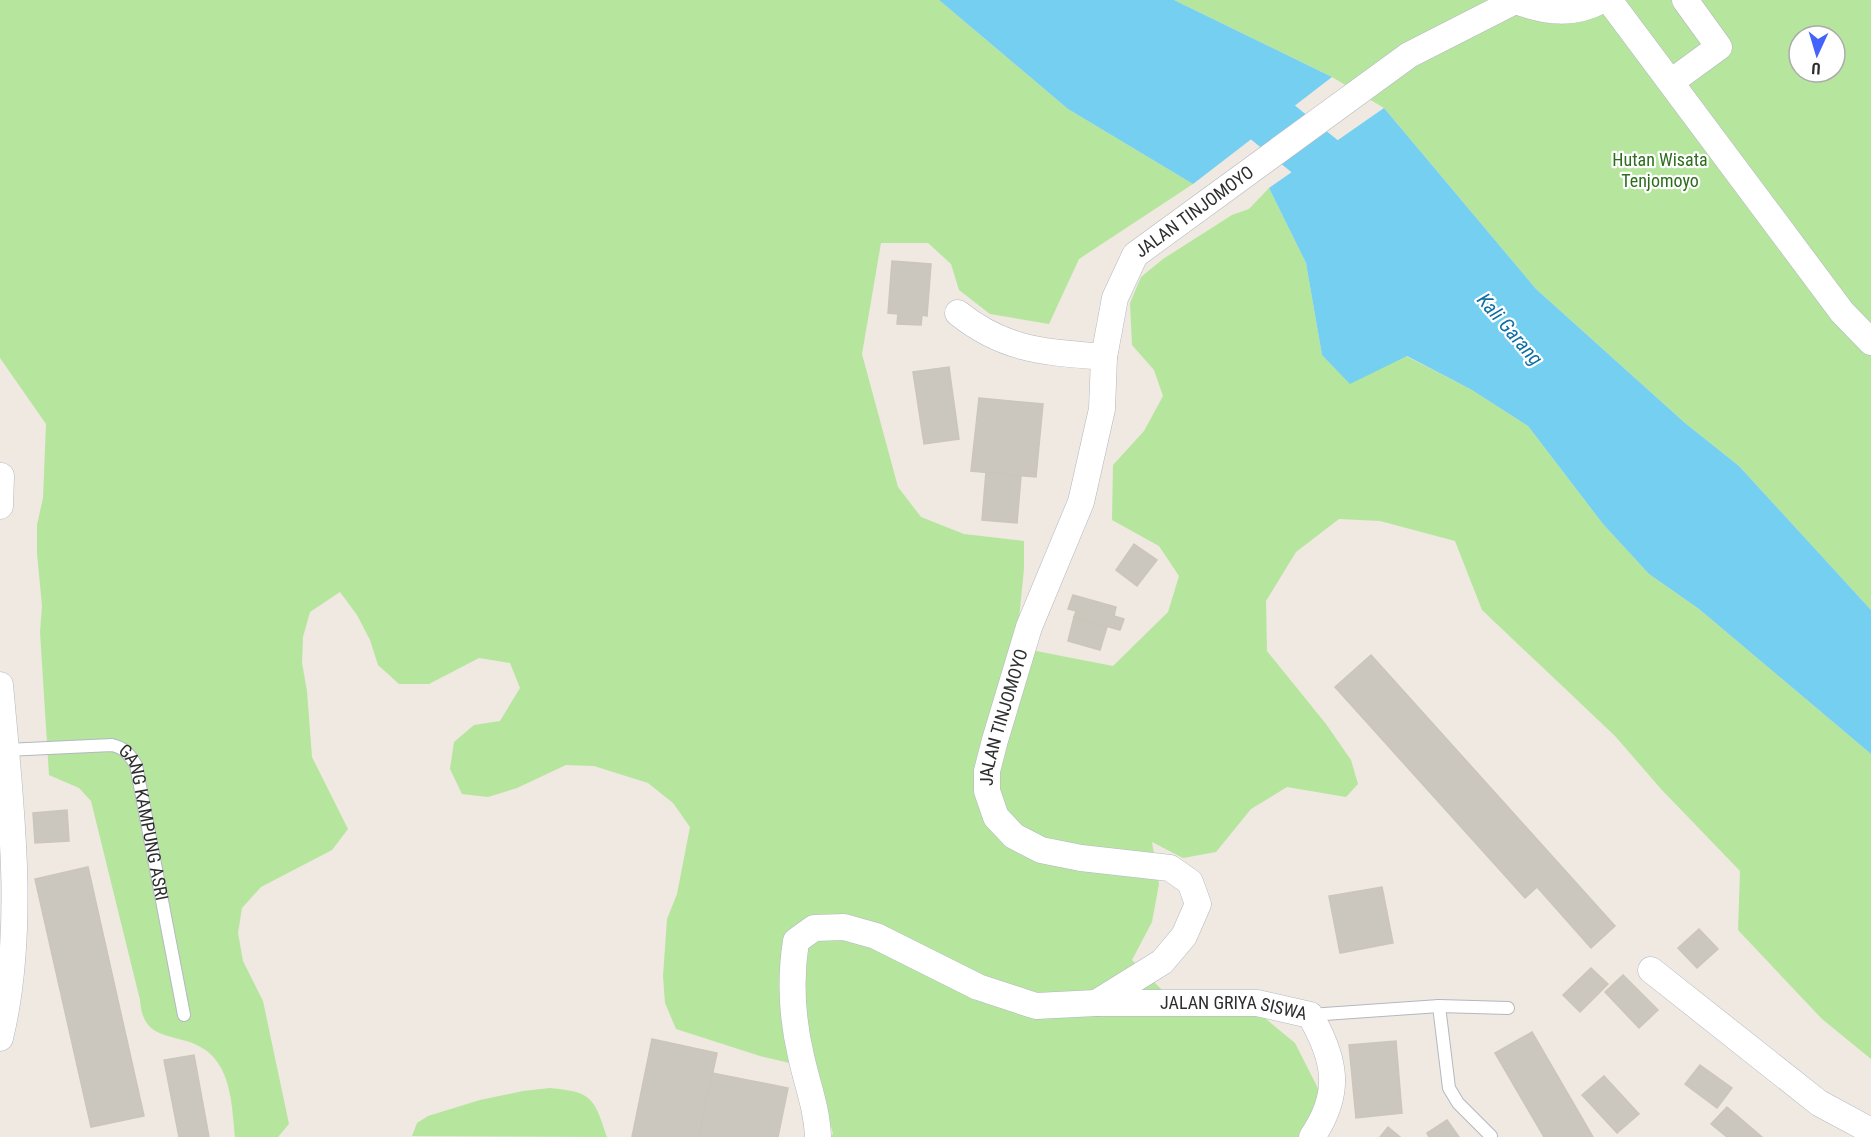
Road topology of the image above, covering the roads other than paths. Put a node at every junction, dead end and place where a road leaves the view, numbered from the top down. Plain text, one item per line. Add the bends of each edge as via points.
1 (1516, 0) edge
2 (1602, 0) edge
3 (1610, 0) edge
4 (1685, 0) edge
5 (1671, 82) junction
6 (958, 313) dead end
7 (1871, 342) edge
8 (1104, 357) junction
9 (1, 476) edge
10 (0, 506) edge
11 (0, 685) edge
12 (6, 750) junction
13 (1652, 970) dead end
14 (1096, 1003) junction
15 (1439, 1005) junction
16 (1508, 1008) dead end
17 (184, 1015) dead end
18 (1310, 1015) junction
19 (2, 1021) edge
20 (1871, 1131) edge
21 (1491, 1136) edge
22 (818, 1137) edge
23 (1312, 1137) edge

1 - 2 street via 1561,12 1577,11
1 - 8 street, JALAN TINJOMOYO via 1409,55 1135,255 1115,298
3 - 5 street
4 - 5 street via 1719,47
5 - 7 street via 1842,312
6 - 8 street via 986,334 1016,346
8 - 14 street, JALAN TINJOMOYO via 1102,409 1081,502 1029,627 987,771 987,791 996,817 1014,836 1041,850 1170,868 1190,882 1198,904 1184,936 1162,962
9 - 10 street
11 - 12 street
12 - 17 lane, GANG KAMPUNG ASRI via 112,745 129,754 136,765
12 - 19 street via 13,860 13,944
13 - 20 street via 1819,1103
14 - 18 street, JALAN GRIYA SISWA via 1257,1003
14 - 22 street, JALAN TINJOMOYO via 1036,1006 978,987 876,936 844,927 814,928 796,941 791,972 796,1027 816,1111
15 - 16 lane
15 - 18 lane
15 - 21 lane via 1449,1088 1458,1103
18 - 23 street, JALAN GRIYA SISWA via 1332,1064 1332,1094

